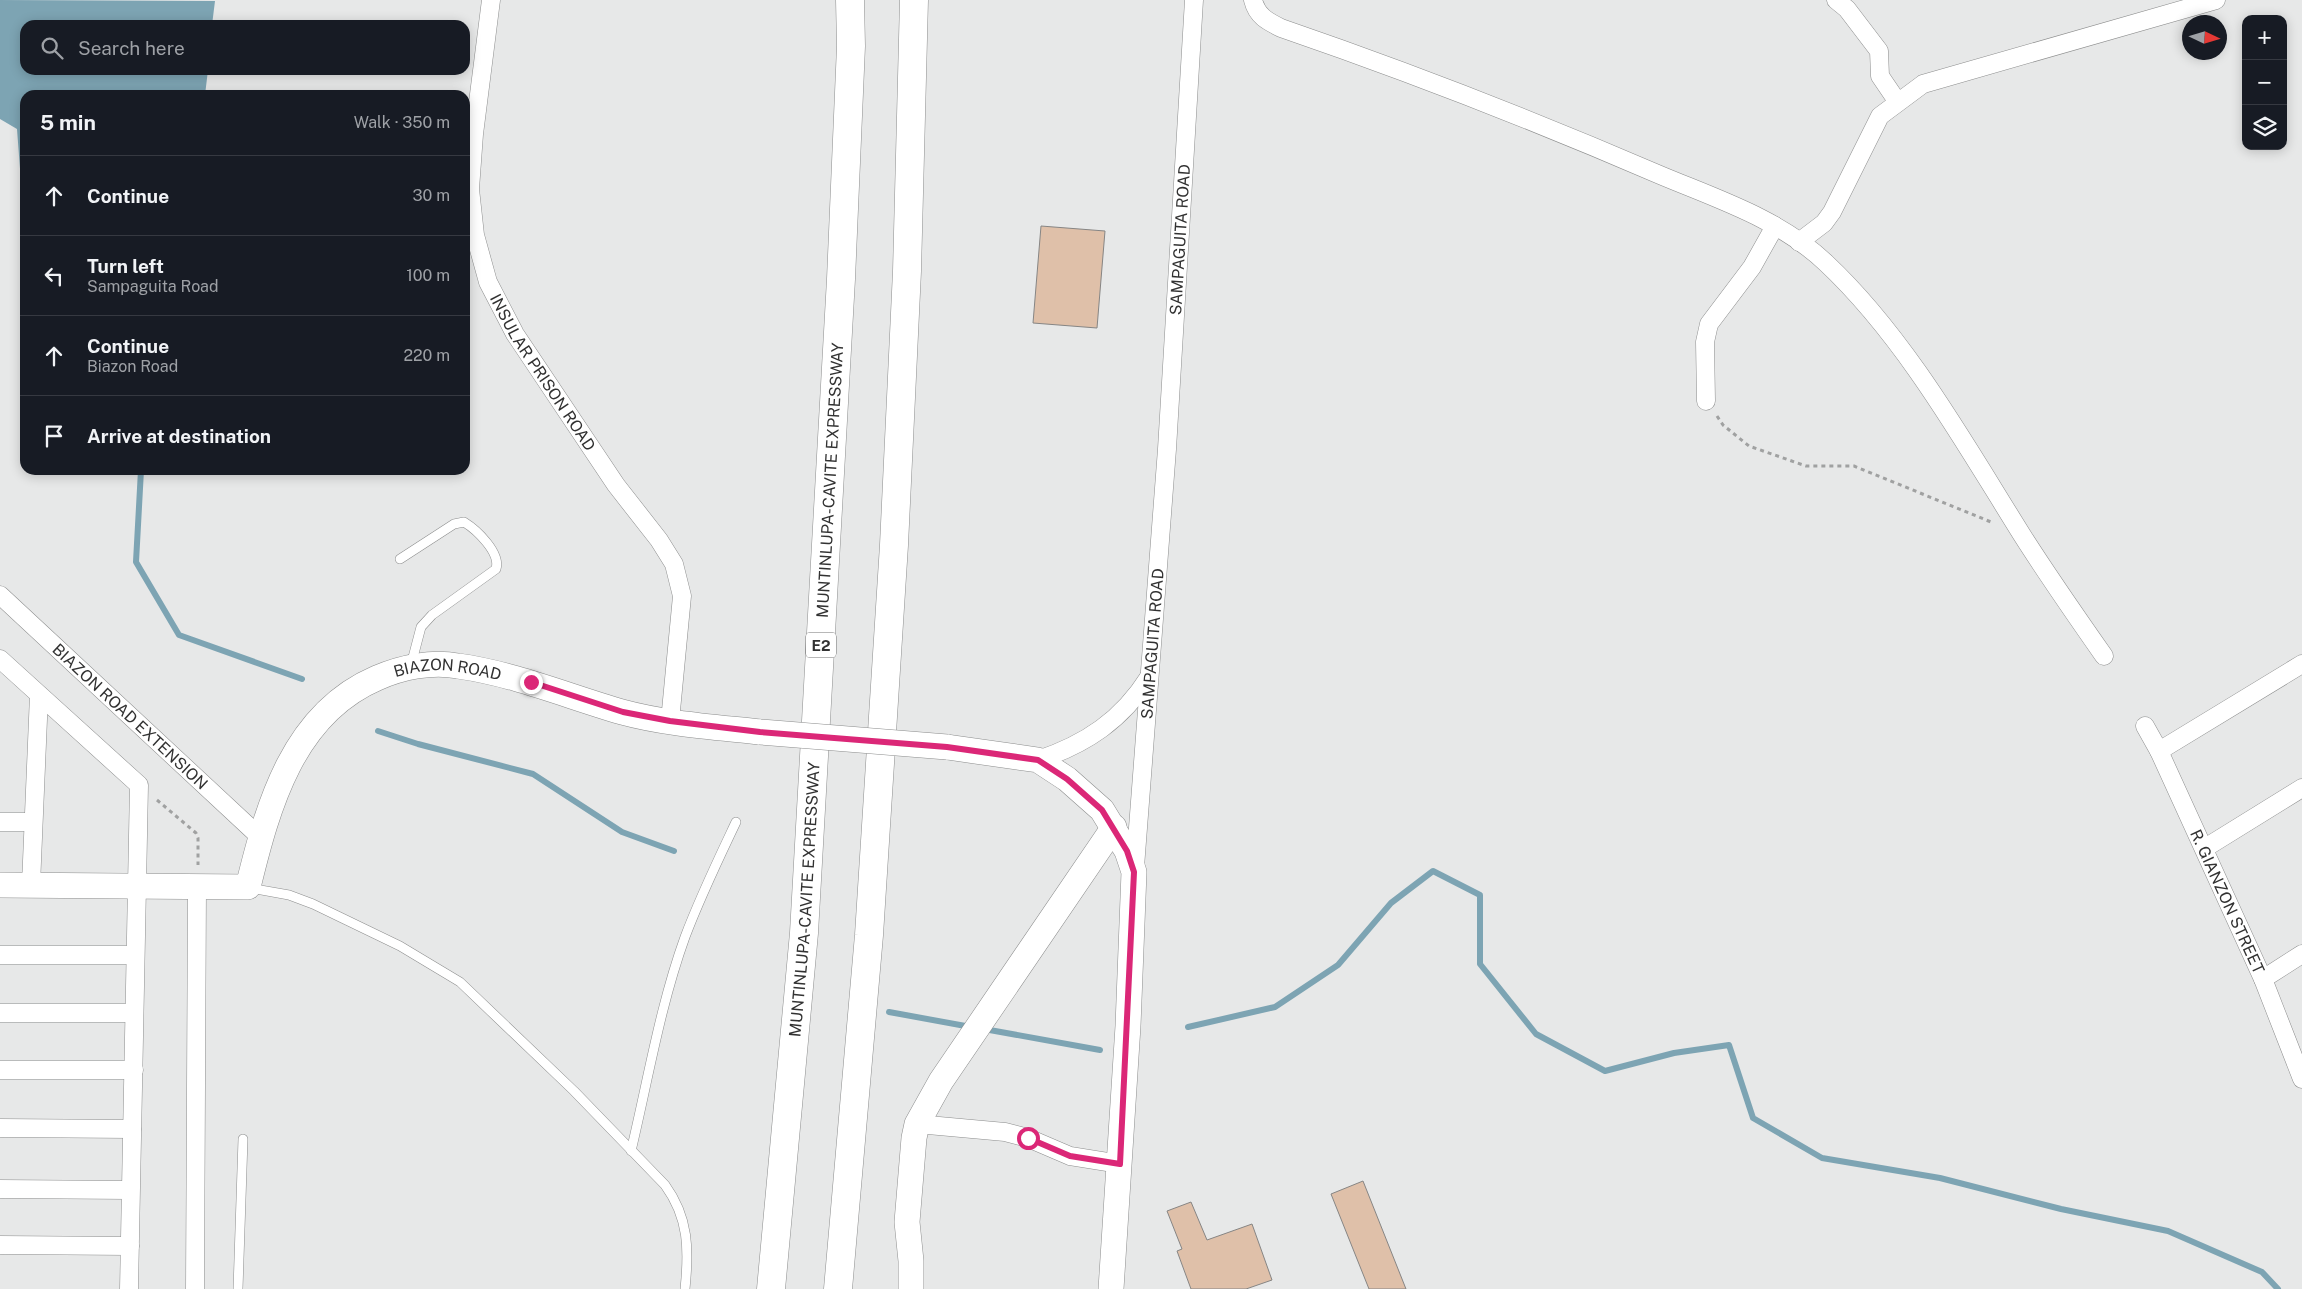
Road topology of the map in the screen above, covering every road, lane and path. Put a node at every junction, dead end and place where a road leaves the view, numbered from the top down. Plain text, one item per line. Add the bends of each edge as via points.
1 (491, 0) edge
2 (850, 0) edge
3 (914, 0) edge
4 (1194, 0) edge
5 (1253, 0) edge
6 (1836, 0) edge
7 (2216, 0) edge
8 (1897, 102) junction
9 (1775, 226) junction
10 (1799, 242) junction
11 (1706, 401) joint
12 (2022, 534) junction
13 (400, 559) dead end
14 (0, 595) edge
15 (2104, 656) dead end
16 (0, 659) edge
17 (2302, 664) edge
18 (410, 667) junction
19 (1151, 674) junction
20 (39, 695) junction
21 (670, 721) junction
22 (2144, 726) dead end
23 (2159, 751) junction
24 (1038, 760) junction
25 (139, 785) junction
26 (2302, 788) edge
27 (0, 822) edge
28 (33, 822) junction
29 (736, 822) dead end
30 (1114, 827) junction
31 (260, 838) junction
32 (2205, 848) junction
33 (1134, 872) junction
34 (0, 885) edge
35 (31, 885) junction
36 (136, 886) junction
37 (197, 886) junction
38 (248, 887) junction
39 (2302, 954) edge
40 (0, 955) edge
41 (135, 955) junction
42 (2264, 979) junction
43 (0, 1013) edge
44 (134, 1013) junction
45 (0, 1070) edge
46 (134, 1070) junction
47 (2302, 1079) edge
48 (917, 1124) junction
49 (0, 1128) edge
50 (132, 1129) junction
51 (243, 1139) dead end
52 (631, 1151) junction
53 (1120, 1164) junction
54 (0, 1189) edge
55 (130, 1190) junction
56 (0, 1245) edge
57 (130, 1246) junction
58 (129, 1289) edge
59 (194, 1289) edge
60 (238, 1289) edge
61 (685, 1289) edge
62 (771, 1289) edge
63 (838, 1289) edge
64 (911, 1289) edge
65 (1111, 1289) edge

1 - 21 street, INSULAR PRISON ROAD via 470,189 475,235 488,282 515,334 616,485 674,564 682,596
2 - 62 highway, MUNTINLUPA-CAVITE EXPRESSWAY / E2 via 842,280 806,913
3 - 63 highway via 907,272 894,544 869,935
4 - 19 street, SAMPAGUITA ROAD
5 - 9 street via 1255,9 1264,20 1281,28 1451,89 1616,156
6 - 8 street via 1847,9 1879,51 1880,76
7 - 8 street via 1923,84
8 - 10 street via 1880,116 1832,212 1824,223
9 - 10 street
9 - 11 street via 1752,267 1709,324 1705,342
10 - 12 street via 1830,267 1878,321 1965,441
11 - 12 path via 1723,425 1749,446 1806,466 1862,468
12 - 15 street
13 - 18 lane via 454,524 464,522 496,555 498,563 496,569 432,615 421,627
14 - 31 street, BIAZON ROAD EXTENSION
16 - 20 street
17 - 23 street
18 - 21 street, BIAZON ROAD via 458,665 531,682 623,712
18 - 31 street, BIAZON ROAD via 357,686 328,709 304,737 285,773
19 - 24 street, BIAZON ROAD via 1125,710 1107,724 1068,750
19 - 33 street, SAMPAGUITA ROAD
20 - 25 street
20 - 28 street
21 - 24 street, BIAZON ROAD, bridge via 760,732 947,747
22 - 23 street, R. GIANZON STREET
23 - 32 street, R. GIANZON STREET
24 - 30 street, BIAZON ROAD via 1089,797
25 - 36 street
25 - 37 path via 196,833
26 - 32 street
27 - 28 street
28 - 35 street
29 - 52 lane via 685,937
30 - 33 street, BIAZON ROAD
30 - 48 street via 941,1081
31 - 38 street, BIAZON ROAD
32 - 42 street, R. GIANZON STREET
33 - 53 street, SAMPAGUITA ROAD
34 - 35 street
35 - 36 street
36 - 37 street
36 - 41 street
37 - 38 street
37 - 59 street
38 - 52 lane via 267,889 313,904 400,946 460,982 574,1091
39 - 42 street
40 - 41 street
41 - 44 street
42 - 47 street, R. GIANZON STREET
43 - 44 street
44 - 46 street
45 - 46 street
46 - 50 street
48 - 53 street via 1005,1132 1070,1156
48 - 64 street via 907,1222
49 - 50 street
50 - 55 street
51 - 60 lane
52 - 61 lane via 678,1203 686,1236
53 - 65 street, SAMPAGUITA ROAD
54 - 55 street
55 - 57 street
56 - 57 street
57 - 58 street

